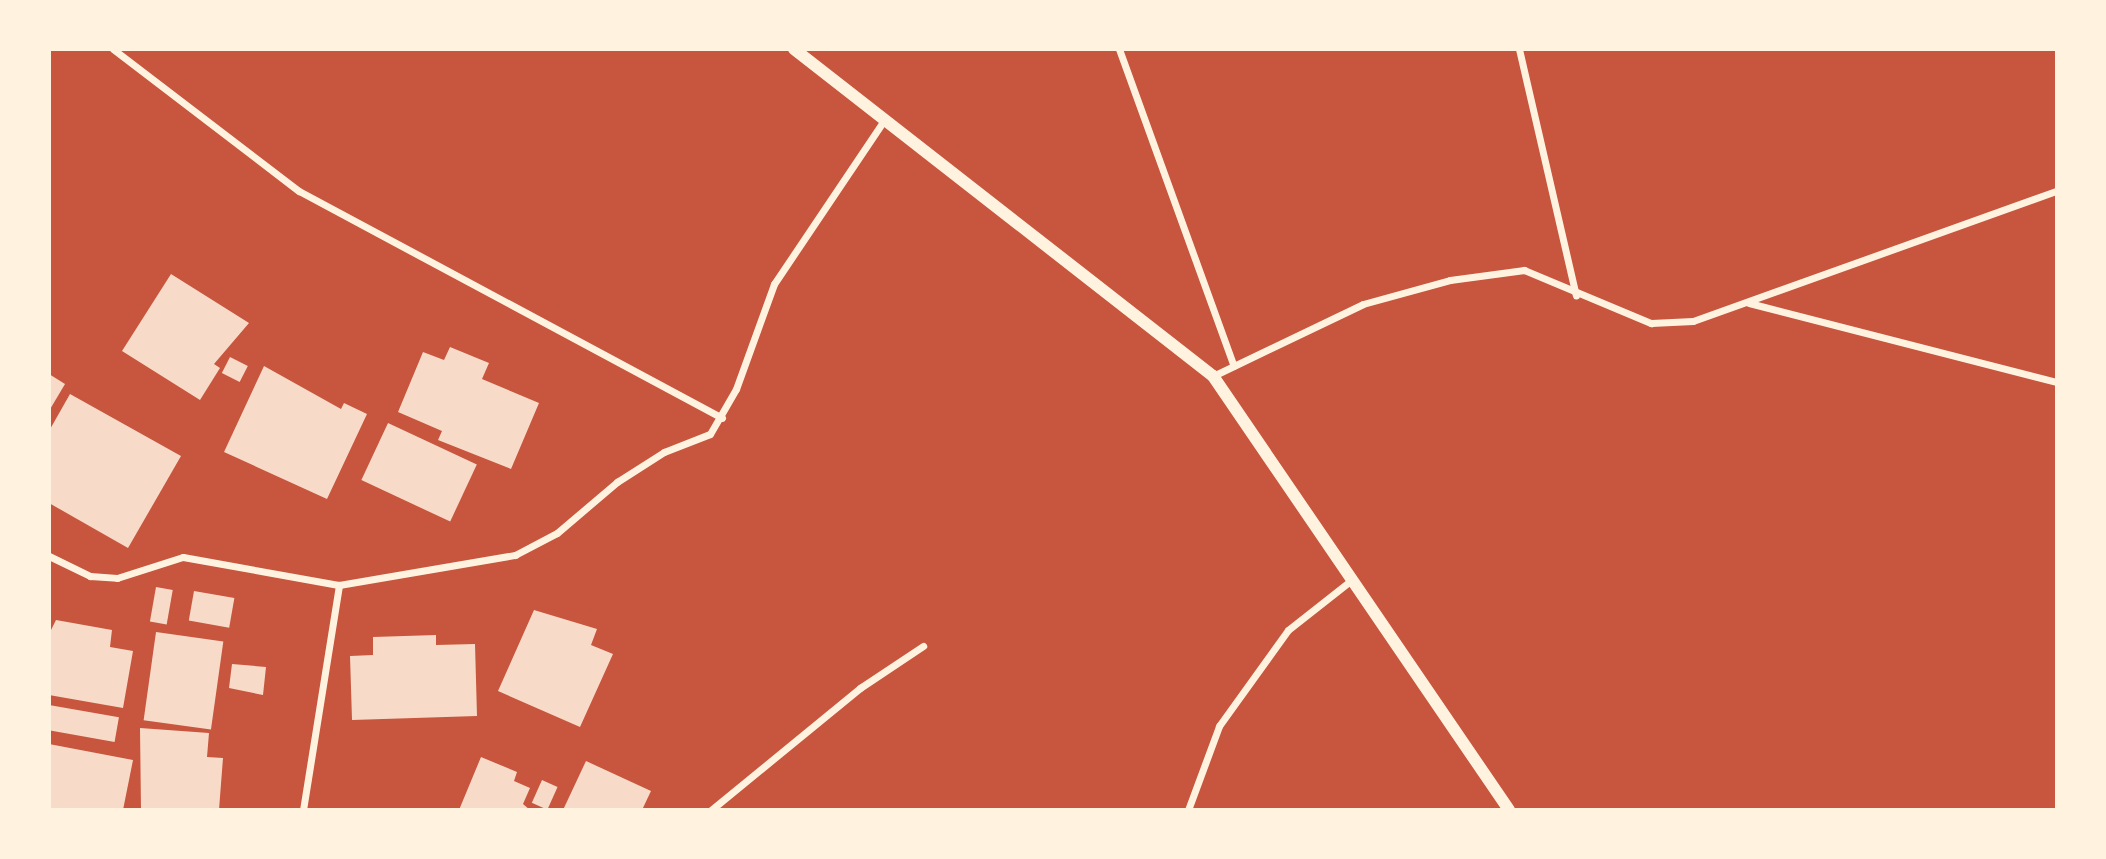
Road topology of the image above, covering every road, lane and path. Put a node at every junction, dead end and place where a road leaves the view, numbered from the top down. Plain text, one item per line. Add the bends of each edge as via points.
1 (113, 49) edge
2 (794, 49) edge
3 (1119, 49) edge
4 (1519, 49) edge
5 (884, 120) junction
6 (2057, 191) edge
7 (1576, 295) junction
8 (1748, 303) junction
9 (1234, 366) junction
10 (1213, 376) junction
11 (2057, 382) edge
12 (722, 418) junction
13 (49, 556) edge
14 (1349, 582) junction
15 (339, 585) junction
16 (923, 646) dead end
17 (303, 810) edge
18 (711, 810) edge
19 (1188, 810) edge
20 (1509, 810) edge

1 - 12 street via 299,191
2 - 5 street
3 - 9 street
4 - 7 street
5 - 10 street
5 - 12 street via 774,284
6 - 8 street
7 - 8 street via 1671,326
7 - 9 street via 1524,270 1450,280 1363,304
8 - 11 street
9 - 10 street
10 - 14 street via 1275,458
12 - 15 street via 701,440 664,453 617,482 557,533 515,555
13 - 15 street via 90,576 117,578 183,557
14 - 19 street via 1288,630 1219,726
14 - 20 street
15 - 17 street
16 - 18 street via 860,688

